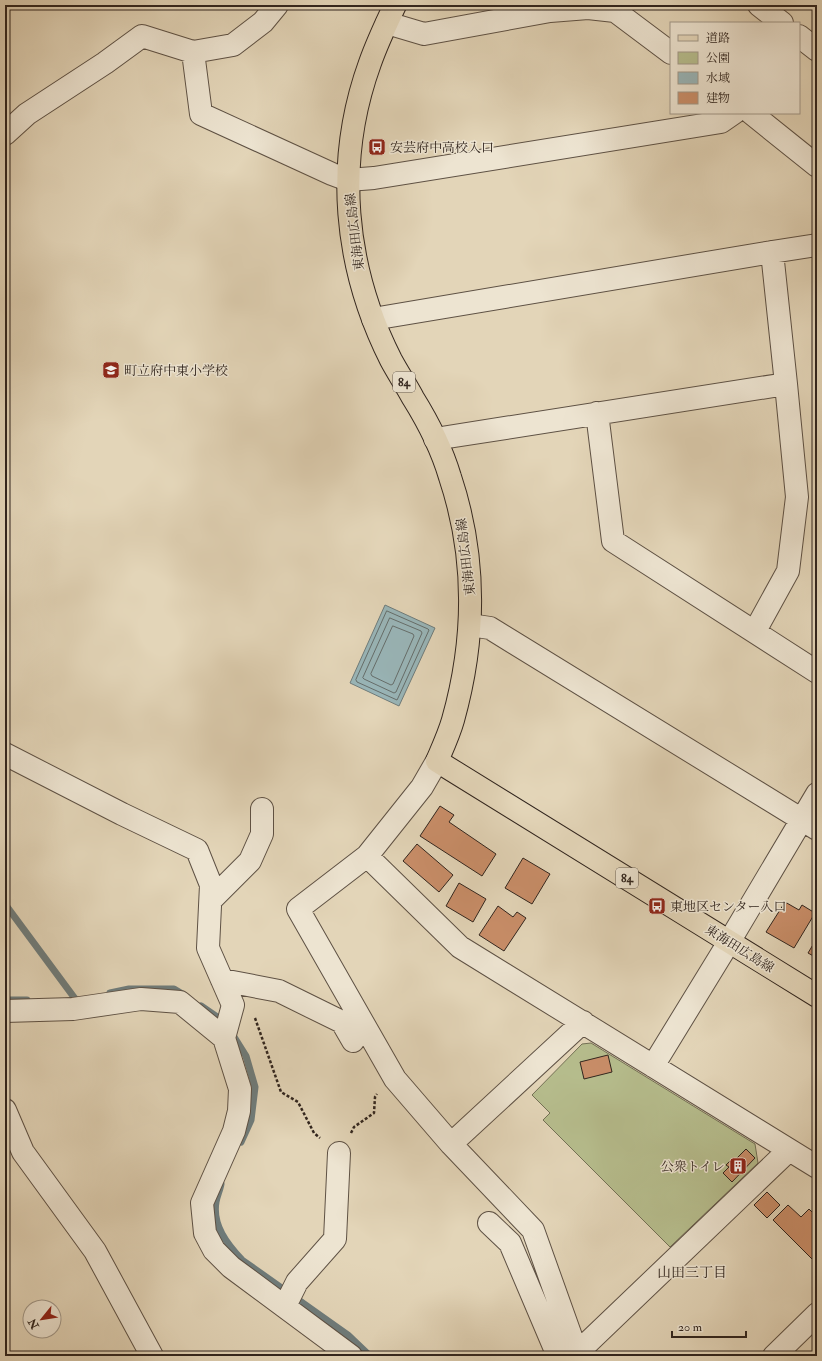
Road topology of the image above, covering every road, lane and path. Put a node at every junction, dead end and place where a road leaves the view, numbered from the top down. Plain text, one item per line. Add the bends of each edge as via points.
1 (277, 5) edge
2 (759, 5) edge
3 (391, 14) edge
4 (781, 22) edge
5 (800, 37) edge
6 (817, 50) edge
7 (193, 52) junction
8 (670, 52) edge
9 (733, 114) edge
10 (752, 114) edge
11 (5, 134) edge
12 (817, 166) edge
13 (348, 180) junction
14 (817, 245) edge
15 (772, 252) junction
16 (372, 319) junction
17 (786, 384) junction
18 (597, 413) junction
19 (435, 439) junction
20 (470, 625) junction
21 (755, 631) junction
22 (817, 672) edge
23 (5, 754) edge
24 (438, 761) junction
25 (817, 794) edge
26 (262, 808) dead end
27 (809, 824) edge
28 (367, 856) junction
29 (211, 900) junction
30 (730, 942) junction
31 (222, 980) junction
32 (817, 996) edge
33 (233, 1005) junction
34 (5, 1011) edge
35 (583, 1022) junction
36 (224, 1037) junction
37 (353, 1041) dead end
38 (653, 1066) junction
39 (378, 1092) dead end
40 (5, 1110) edge
41 (452, 1144) junction
42 (789, 1150) junction
43 (338, 1153) junction
44 (817, 1167) edge
45 (489, 1223) dead end
46 (285, 1305) junction
47 (817, 1314) edge
48 (571, 1355) edge
49 (152, 1356) edge
50 (351, 1356) edge
51 (774, 1356) edge

1 - 7 street via 263,22 233,45
2 - 4 street
3 - 8 street via 424,34 550,11 588,8 615,11
3 - 13 main road, 東海田広島線 / 84 via 370,63 358,100 351,138
5 - 6 street
7 - 11 street via 142,36 27,114
7 - 13 street via 201,114
9 - 13 street via 721,122
10 - 12 street
13 - 16 main road, 東海田広島線 / 84 via 354,253
14 - 15 street
15 - 16 street
15 - 17 street
16 - 19 main road, 東海田広島線 / 84 via 392,362
17 - 18 street
17 - 21 street via 797,497 788,571
18 - 19 street
18 - 21 street via 613,541
19 - 20 main road, 東海田広島線 / 84 via 450,476 461,516 468,557
20 - 24 main road, 東海田広島線 / 84 via 463,682
20 - 27 street via 490,628
21 - 22 street
23 - 29 street via 197,850 211,885
24 - 28 street via 422,787
24 - 30 main road, 東海田広島線 / 84
25 - 27 street
26 - 29 street via 262,834 250,861
27 - 30 street
28 - 35 street via 460,947
28 - 41 street via 298,909 395,1079
29 - 31 street via 208,948
30 - 32 main road, 東海田広島線 / 84
30 - 38 street
31 - 33 street
31 - 37 street via 279,990 342,1022
33 - 36 street
33 - 43 path via 253,1011 281,1092 298,1102 314,1132
34 - 36 street via 73,1009 141,999 180,1002
35 - 38 street
35 - 41 street
36 - 46 street via 240,1089 239,1111 234,1131 202,1203 205,1233 214,1250 231,1267
38 - 42 street
39 - 43 path via 375,1097 374,1113 354,1127
40 - 49 street via 23,1152 95,1251
41 - 48 street via 533,1230
42 - 44 street
42 - 48 street
43 - 46 street via 335,1239 297,1282
45 - 48 street via 510,1243
46 - 50 street
47 - 51 street

